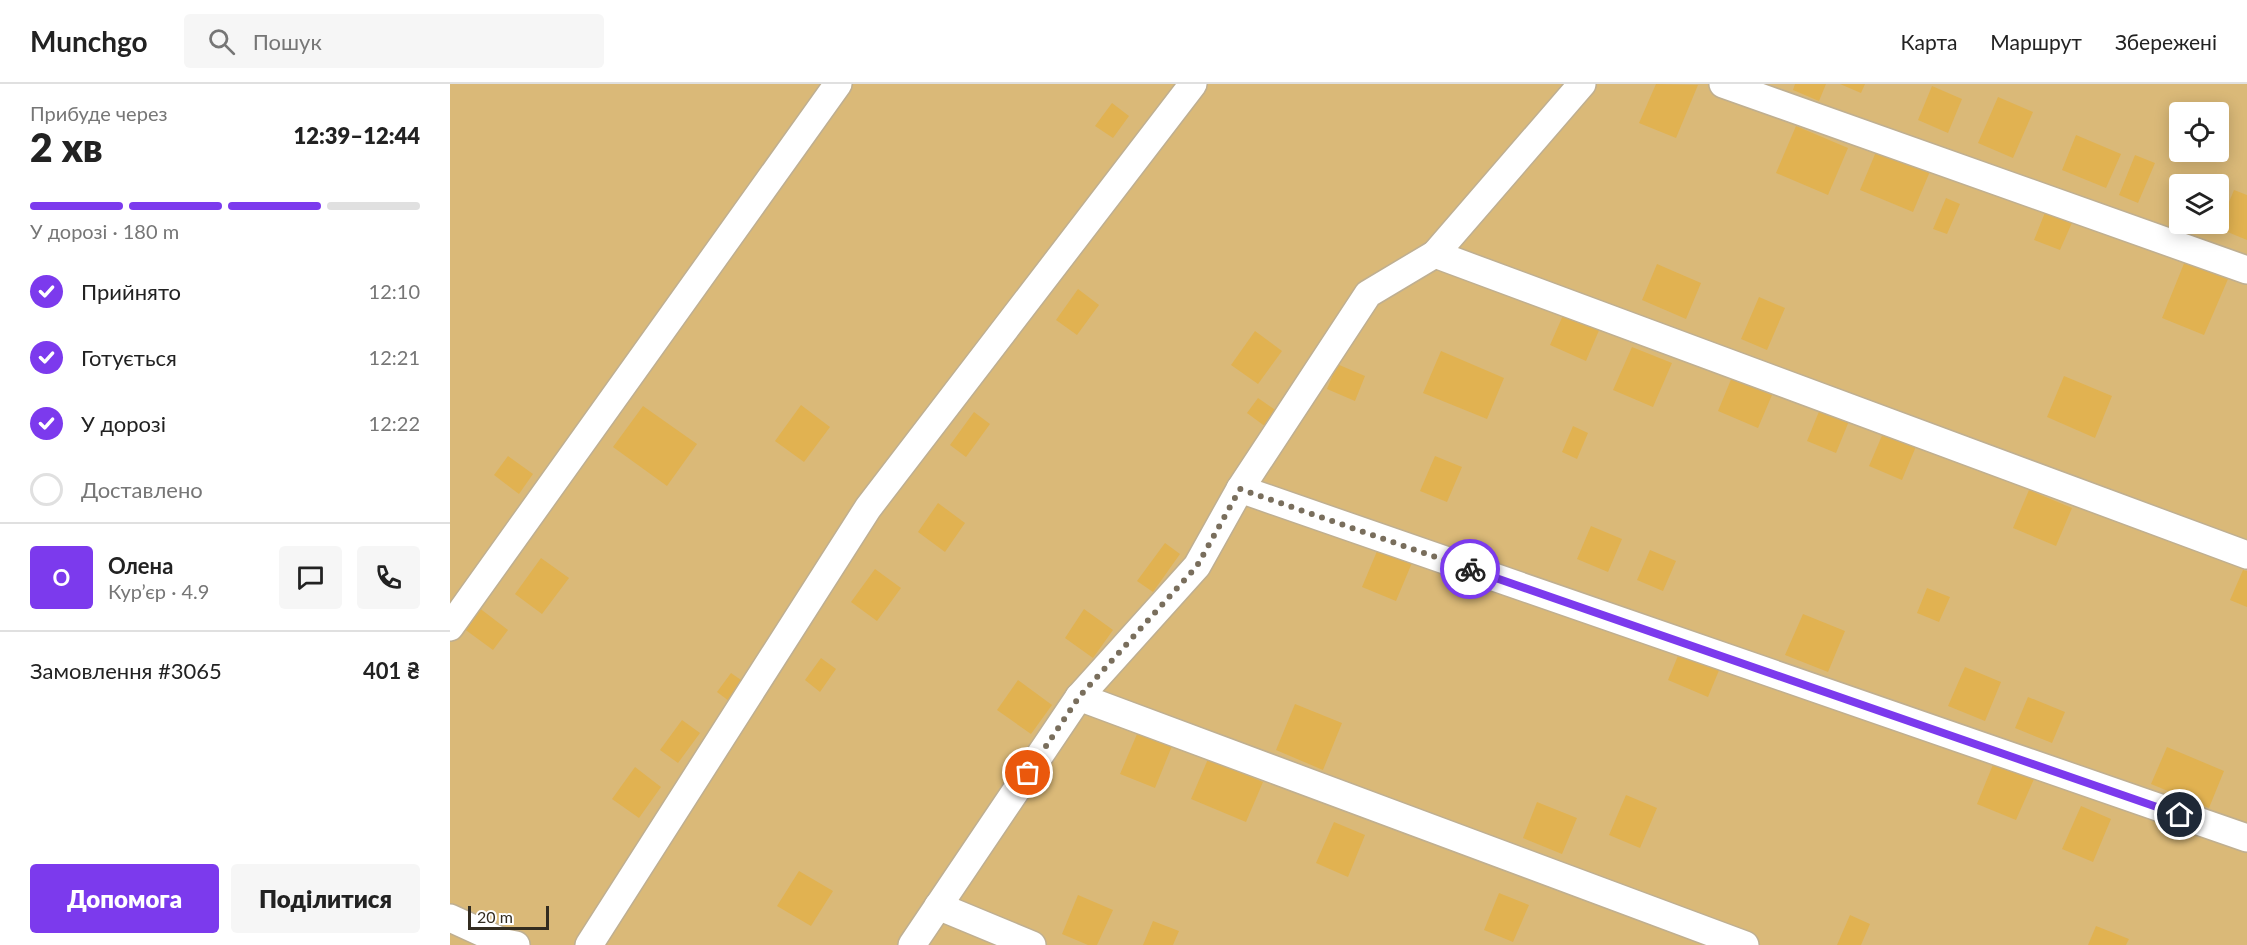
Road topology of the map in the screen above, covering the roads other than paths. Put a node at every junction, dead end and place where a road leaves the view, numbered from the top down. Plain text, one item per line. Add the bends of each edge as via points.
1 (838, 84) edge
2 (1193, 84) edge
3 (1582, 84) edge
4 (1723, 84) edge
5 (1435, 254) junction
6 (2247, 270) edge
7 (1240, 489) junction
8 (2247, 555) edge
9 (450, 627) edge
10 (1079, 697) junction
11 (2247, 838) edge
12 (938, 906) junction
13 (450, 918) edge
14 (516, 945) edge
15 (589, 945) edge
16 (912, 945) edge
17 (1032, 945) edge
18 (1745, 945) edge

1 - 9 street
2 - 15 street via 868,508
3 - 5 street
4 - 6 street
5 - 7 street via 1368,294
5 - 8 street
7 - 10 street via 1197,566
7 - 11 street
10 - 12 street
10 - 18 street
12 - 16 street
12 - 17 street
13 - 14 street

